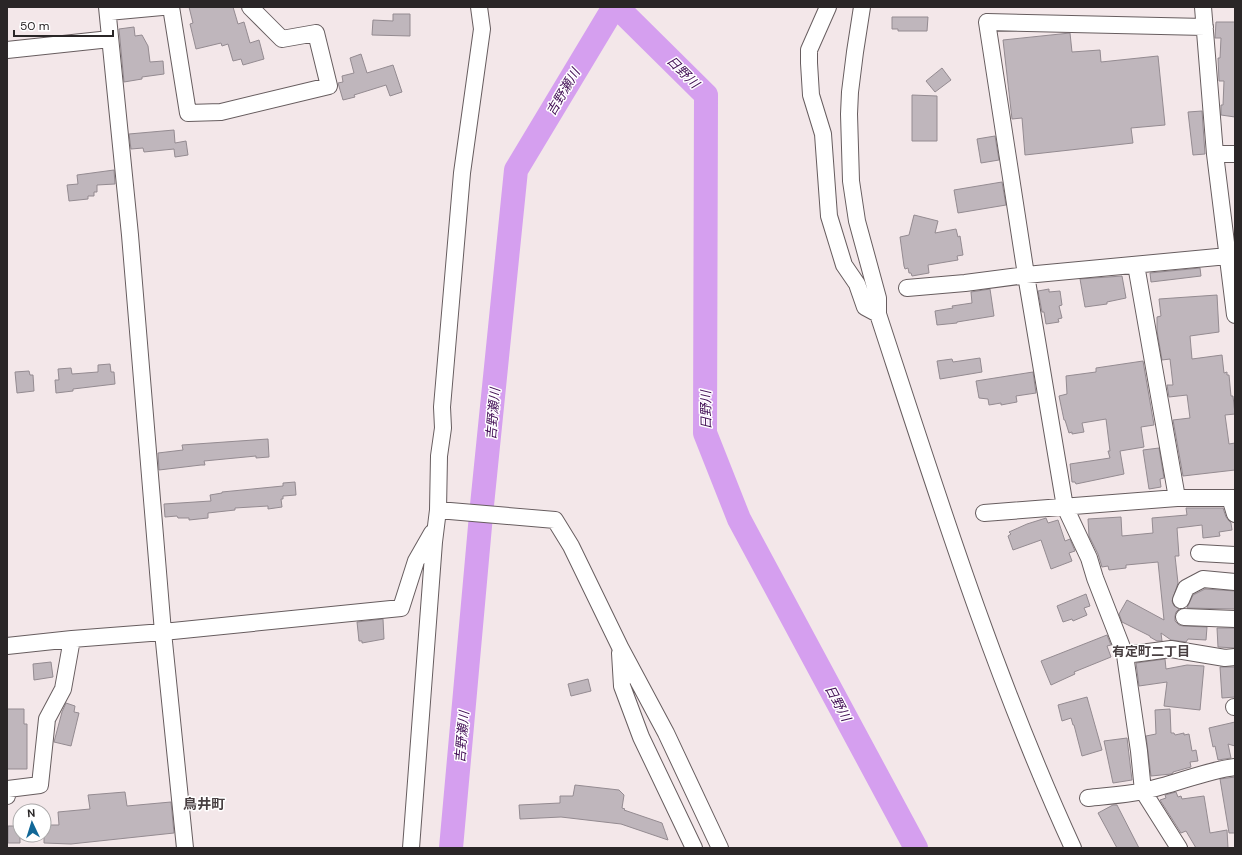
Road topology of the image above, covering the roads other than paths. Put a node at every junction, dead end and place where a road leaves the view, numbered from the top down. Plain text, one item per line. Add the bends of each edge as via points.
1 (162, 7) edge
2 (171, 7) edge
3 (250, 7) edge
4 (479, 7) edge
5 (828, 7) edge
6 (862, 7) edge
7 (1203, 7) edge
8 (108, 9) edge
9 (1205, 27) junction
10 (110, 39) junction
11 (7, 50) edge
12 (1215, 154) junction
13 (1235, 154) edge
14 (1228, 256) junction
15 (1136, 265) junction
16 (1026, 275) junction
17 (907, 288) dead end
18 (878, 314) junction
19 (1235, 315) edge
20 (1177, 498) junction
21 (1233, 498) edge
22 (1065, 507) junction
23 (438, 510) junction
24 (984, 513) dead end
25 (1235, 514) edge
26 (435, 528) junction
27 (1199, 553) dead end
28 (1235, 555) edge
29 (1235, 582) edge
30 (1182, 600) dead end
31 (1184, 617) dead end
32 (1235, 619) edge
33 (163, 632) junction
34 (72, 639) junction
35 (7, 646) edge
36 (620, 647) junction
37 (1125, 655) junction
38 (1235, 657) edge
39 (1235, 767) edge
40 (1143, 791) junction
41 (7, 796) edge
42 (1088, 798) dead end
43 (185, 848) edge
44 (411, 848) edge
45 (694, 848) edge
46 (720, 848) edge
47 (1073, 848) edge
48 (1180, 848) edge

1 - 8 street
2 - 3 street via 188,113 221,112 329,86 316,33 282,39
4 - 23 street via 482,29 462,173 442,407
5 - 18 street via 809,50 809,63 811,95 823,134 829,216 844,265 857,284 864,307
6 - 18 street via 850,92 851,181 857,221 878,298
7 - 9 street
8 - 10 street
9 - 12 street
9 - 16 street via 987,22
10 - 11 street
10 - 33 street via 130,234
12 - 13 street
12 - 14 street
14 - 15 street
14 - 19 street
15 - 16 street
15 - 20 street
16 - 17 street
16 - 22 street
18 - 47 street via 963,572 1050,799
20 - 21 street
20 - 22 street
21 - 25 street
22 - 24 street
22 - 37 street via 1089,558
23 - 26 street
23 - 36 street via 556,520
26 - 33 street via 416,561 401,608
26 - 44 street
27 - 28 street
29 - 30 street via 1203,580 1186,588
31 - 32 street
33 - 34 street
33 - 43 street
34 - 35 street
34 - 41 street via 63,689 46,719 40,785 8,789
36 - 45 street via 622,686 638,730
36 - 46 street via 666,733
37 - 38 street via 1171,649 1225,658
37 - 40 street
39 - 40 street via 1195,775
40 - 42 street
40 - 48 street

